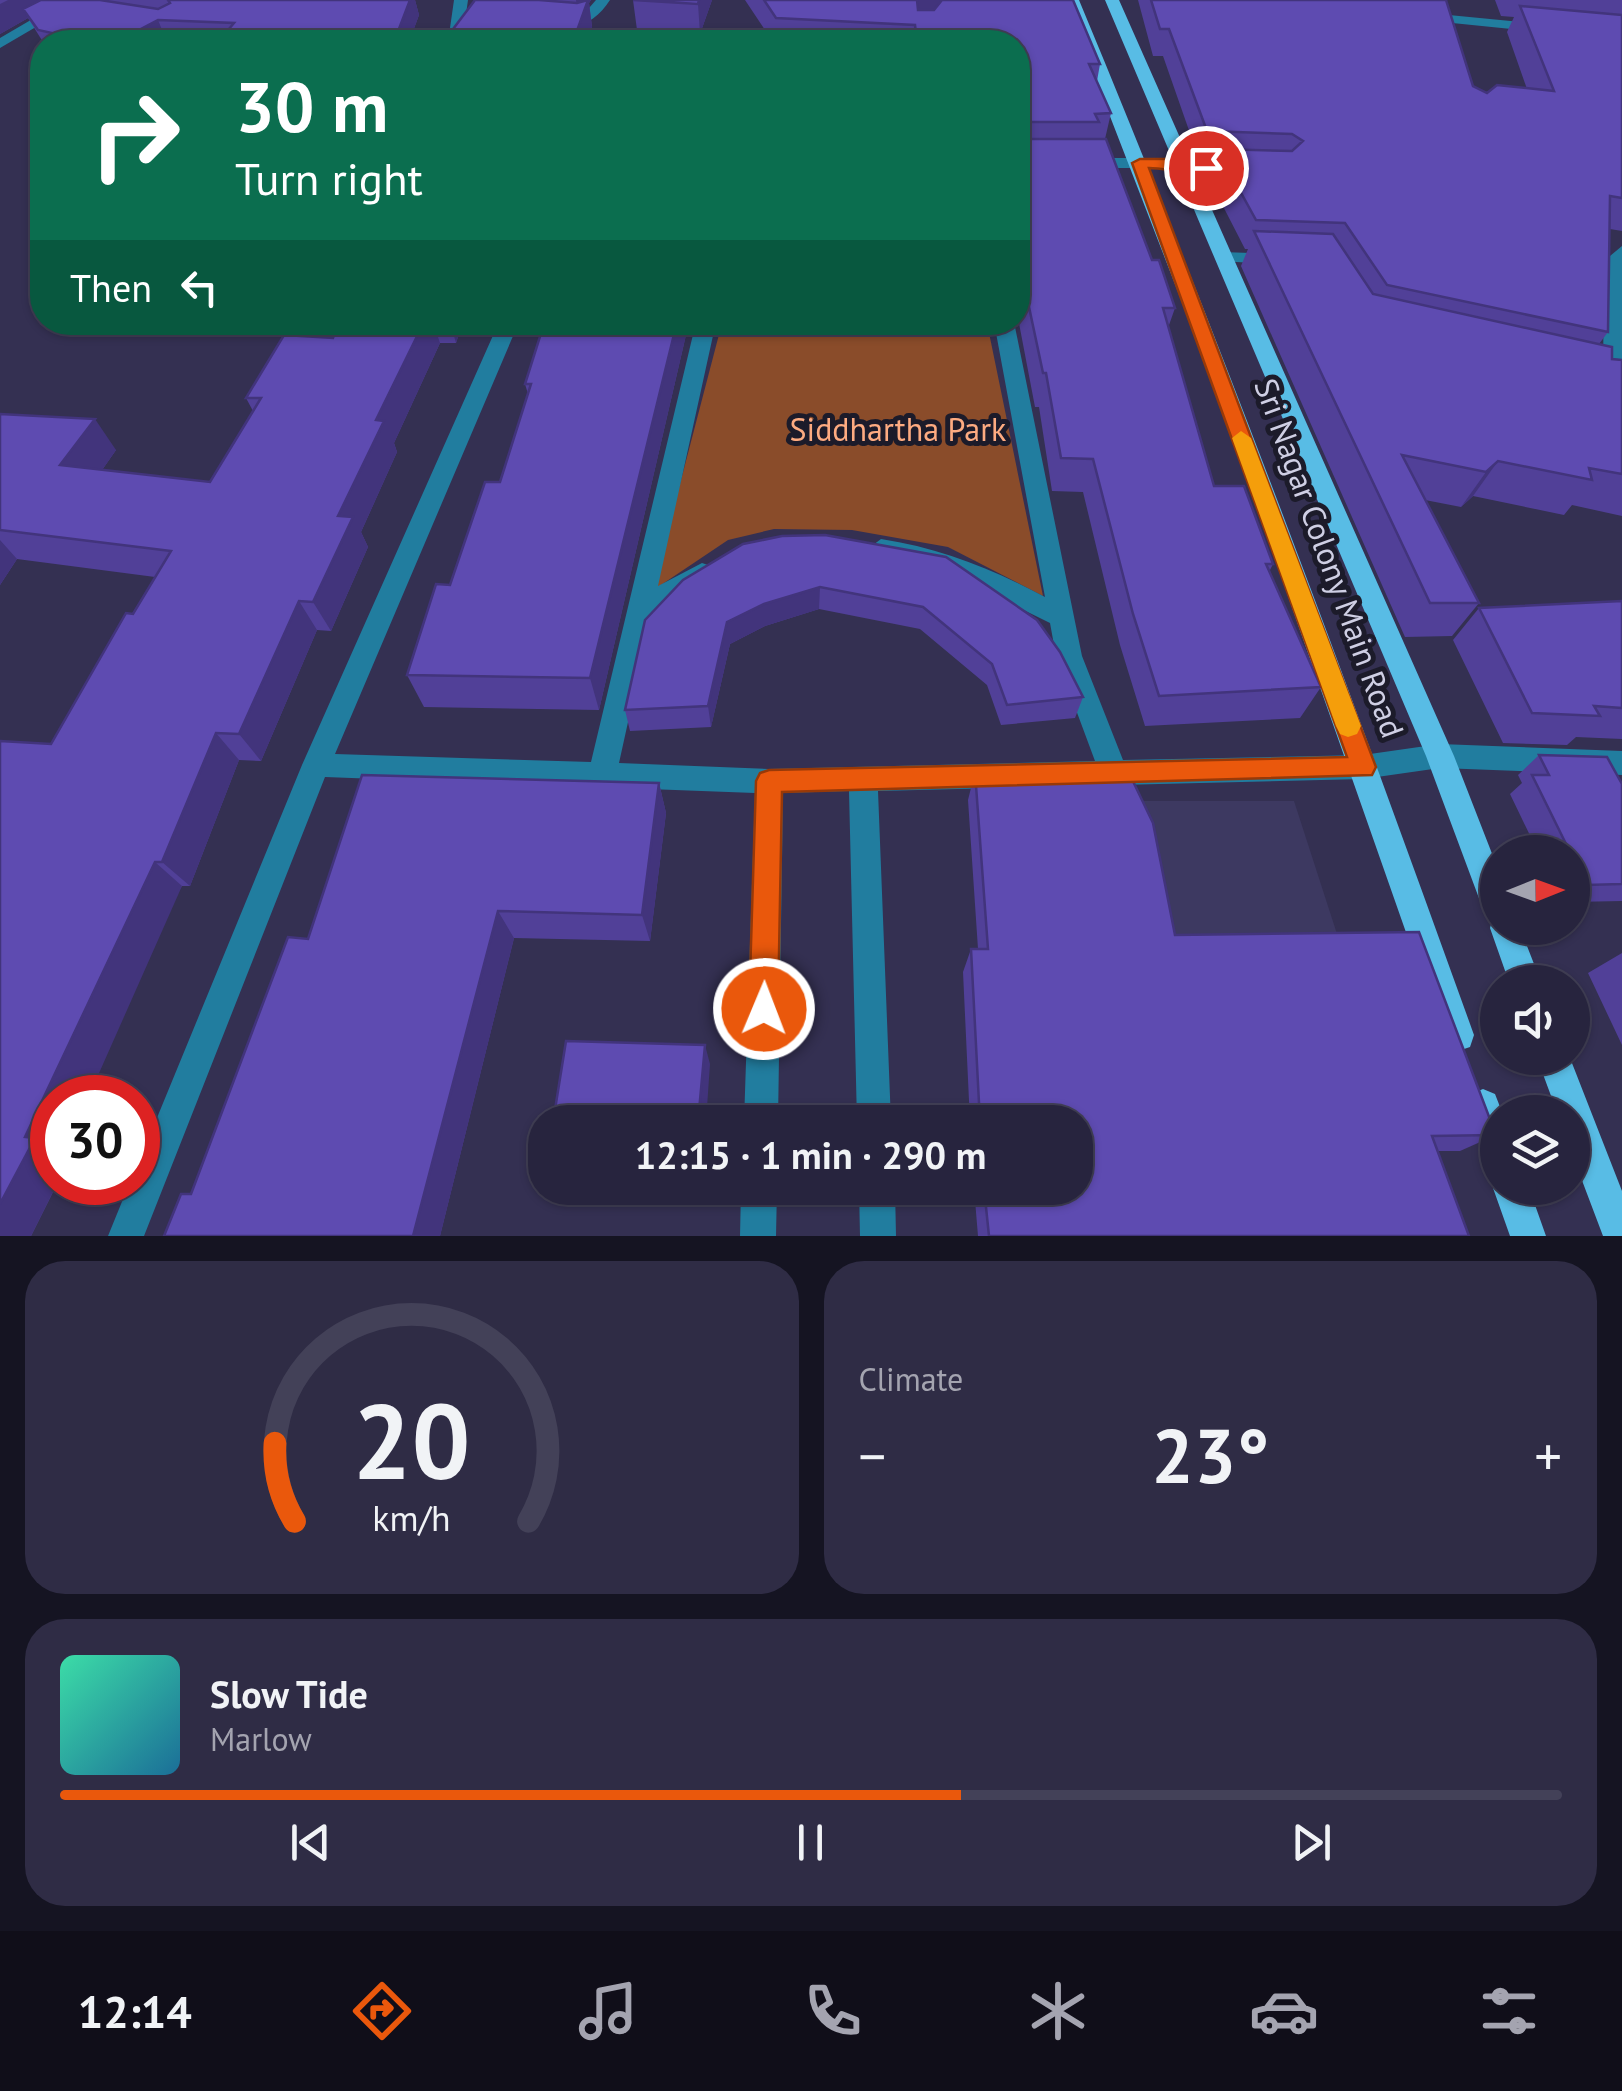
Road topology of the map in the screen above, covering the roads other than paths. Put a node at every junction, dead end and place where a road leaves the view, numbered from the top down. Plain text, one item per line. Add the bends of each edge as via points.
1 (460, 0) edge
2 (468, 0) edge
3 (603, 0) edge
4 (1072, 0) edge
5 (1112, 0) edge
6 (1407, 0) edge
7 (69, 4) edge
8 (92, 12) edge
9 (477, 14) edge
10 (1397, 15) edge
11 (1416, 16) junction
12 (547, 20) edge
13 (1562, 29) edge
14 (456, 30) edge
15 (4, 39) edge
16 (1030, 163) edge
17 (1140, 163) junction
18 (1192, 167) junction
19 (1622, 251) edge
20 (1222, 257) junction
21 (1291, 259) edge
22 (503, 335) edge
23 (703, 335) edge
24 (1006, 335) edge
25 (1622, 399) edge
26 (865, 546) edge
27 (717, 564) edge
28 (642, 607) junction
29 (1060, 617) junction
30 (1440, 756) junction
31 (1622, 763) edge
32 (316, 765) junction
33 (1364, 767) junction
34 (1113, 771) junction
35 (602, 777) junction
36 (863, 779) junction
37 (769, 781) junction
38 (1480, 862) edge
39 (1560, 1075) edge
40 (1480, 1098) edge
41 (761, 1105) edge
42 (873, 1105) edge
43 (759, 1205) edge
44 (877, 1205) edge
45 (1517, 1205) edge
46 (126, 1236) edge
47 (758, 1236) edge
48 (878, 1236) edge
49 (1528, 1236) edge
50 (1621, 1236) edge

1 - 14 street
2 - 9 street via 467,8
3 - 12 street via 582,23
4 - 17 main road, Sri Nagar Colony Main Road
5 - 18 main road, Sri Nagar Colony Main Road
6 - 11 street
7 - 8 street
7 - 15 street
10 - 11 street
11 - 13 street via 1445,27
16 - 17 street
17 - 18 street
17 - 33 main road, Sri Nagar Colony Main Road
18 - 20 main road, Sri Nagar Colony Main Road
19 - 25 street via 1613,262 1603,376
20 - 21 street
20 - 30 main road, Sri Nagar Colony Main Road
22 - 32 street
23 - 28 street
24 - 29 street
26 - 29 street via 916,552 981,572
27 - 28 street
28 - 35 street
29 - 34 street
30 - 31 street
30 - 33 street
30 - 38 main road, Sri Nagar Colony Main Road
32 - 35 street
32 - 46 street
33 - 34 street
33 - 40 main road, Sri Nagar Colony Main Road
34 - 36 street
35 - 37 street
36 - 37 street
36 - 42 street
37 - 41 street
39 - 50 main road
43 - 47 street
44 - 48 street
45 - 49 main road

